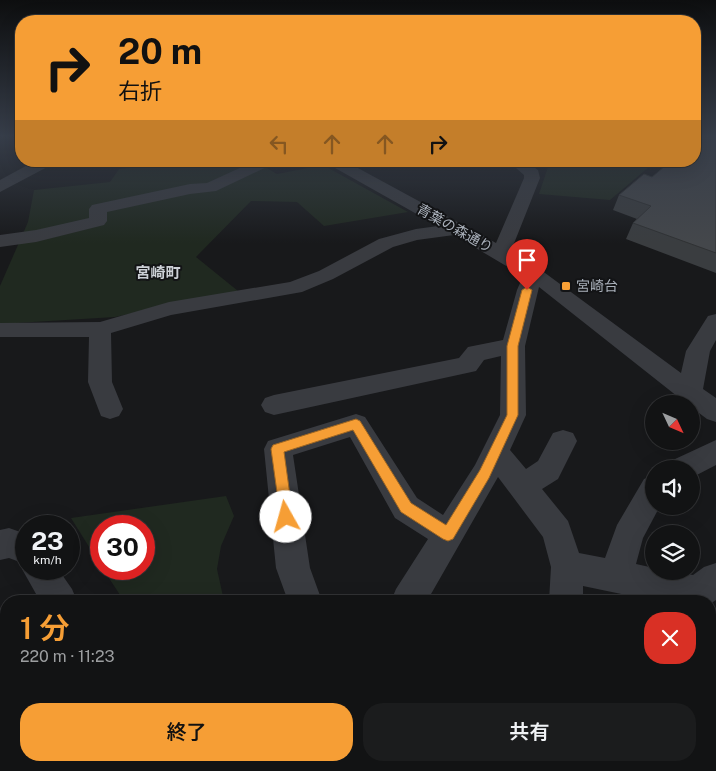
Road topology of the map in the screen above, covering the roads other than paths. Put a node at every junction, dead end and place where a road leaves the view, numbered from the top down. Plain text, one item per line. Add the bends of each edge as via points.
1 (26, 171) edge
2 (247, 171) edge
3 (358, 171) edge
4 (529, 171) edge
5 (0, 187) edge
6 (456, 229) junction
7 (0, 241) edge
8 (500, 252) junction
9 (534, 274) junction
10 (100, 329) junction
11 (0, 330) edge
12 (712, 336) edge
13 (513, 346) junction
14 (690, 391) junction
15 (274, 405) dead end
16 (110, 409) dead end
17 (716, 412) edge
18 (564, 441) dead end
19 (495, 452) junction
20 (716, 452) edge
21 (700, 460) edge
22 (522, 487) junction
23 (645, 504) edge
24 (448, 535) junction
25 (0, 545) edge
26 (15, 545) edge
27 (567, 567) junction
28 (616, 576) junction
29 (716, 579) edge
30 (46, 580) edge
31 (56, 595) edge
32 (303, 595) edge
33 (412, 595) edge
34 (566, 595) edge

1 - 5 street
2 - 7 street via 210,188 190,189 98,209 98,221
3 - 6 street, 青葉の森通り
4 - 8 street via 532,181 519,206 509,240
6 - 8 street, 青葉の森通り
6 - 10 street via 386,243 295,288 169,309
8 - 9 street, 青葉の森通り
9 - 13 street
9 - 14 street, 青葉の森通り
10 - 11 street
10 - 16 street via 100,382
12 - 14 street via 698,351
13 - 15 street via 476,353 467,365
13 - 19 street via 512,415
14 - 17 street, 青葉の森通り
18 - 22 street via 548,470
19 - 22 street
19 - 24 street
20 - 21 street
22 - 27 street via 557,531
23 - 28 street via 628,535
24 - 32 street via 406,508 356,424 278,449 293,568
24 - 33 street
25 - 26 street
27 - 28 street
27 - 34 street
28 - 29 street via 697,592
30 - 31 street

